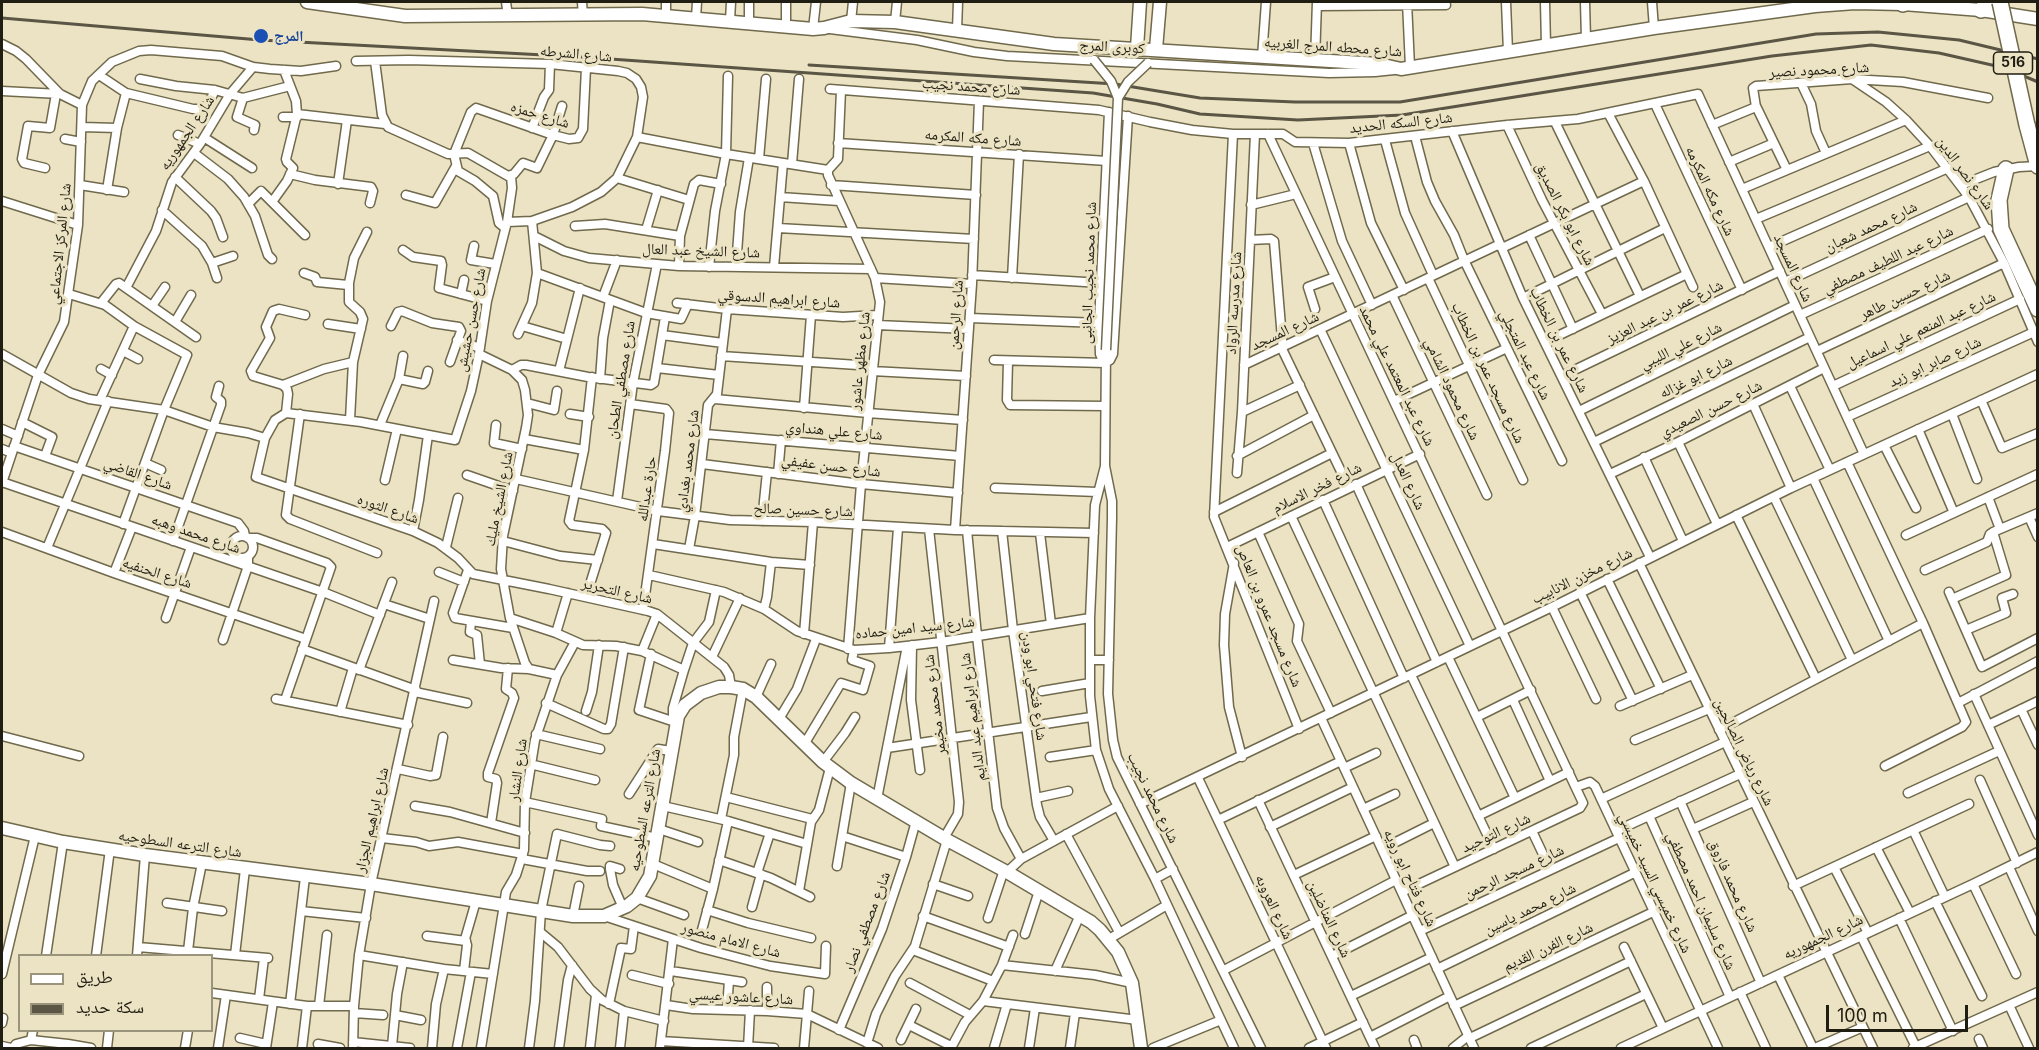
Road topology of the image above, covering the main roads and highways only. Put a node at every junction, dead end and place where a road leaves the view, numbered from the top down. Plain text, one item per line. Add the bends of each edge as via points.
1 (307, 2) edge
2 (1140, 2) edge
3 (1160, 2) edge
4 (1873, 2) edge
5 (1995, 2) edge
6 (2000, 2) edge
7 (1836, 3) edge
8 (1903, 3) edge
9 (348, 4) edge
10 (385, 8) edge
11 (1982, 10) junction
12 (2037, 19) edge
13 (1137, 48) junction
14 (1156, 50) junction
15 (2037, 166) edge
16 (2006, 169) road end
17 (2037, 309) edge
18 (2, 828) edge
19 (1142, 1048) edge

1 - 9 main road
2 - 13 main road
3 - 14 main road
4 - 7 main road, شارع محطه المرج الغربيه
4 - 8 main road
5 - 11 highway
6 - 15 highway, 516, bridge
7 - 14 main road, شارع محطه المرج الغربيه via 1406,68
8 - 11 main road
9 - 10 main road
10 - 13 main road, شارع محطه المرج الغربيه via 405,16 628,14 818,28 851,21 895,22 1054,44
11 - 12 main road
13 - 14 main road, شارع محطه المرج الغربيه
16 - 17 highway via 1999,200 2001,229
18 - 19 main road, شارع الترعه السطوحيه via 145,855 371,884 573,916 604,916 637,898 647,882 663,806 674,722 685,705 701,693 719,687 737,688 756,697 826,765 851,783 1114,936 1132,983

